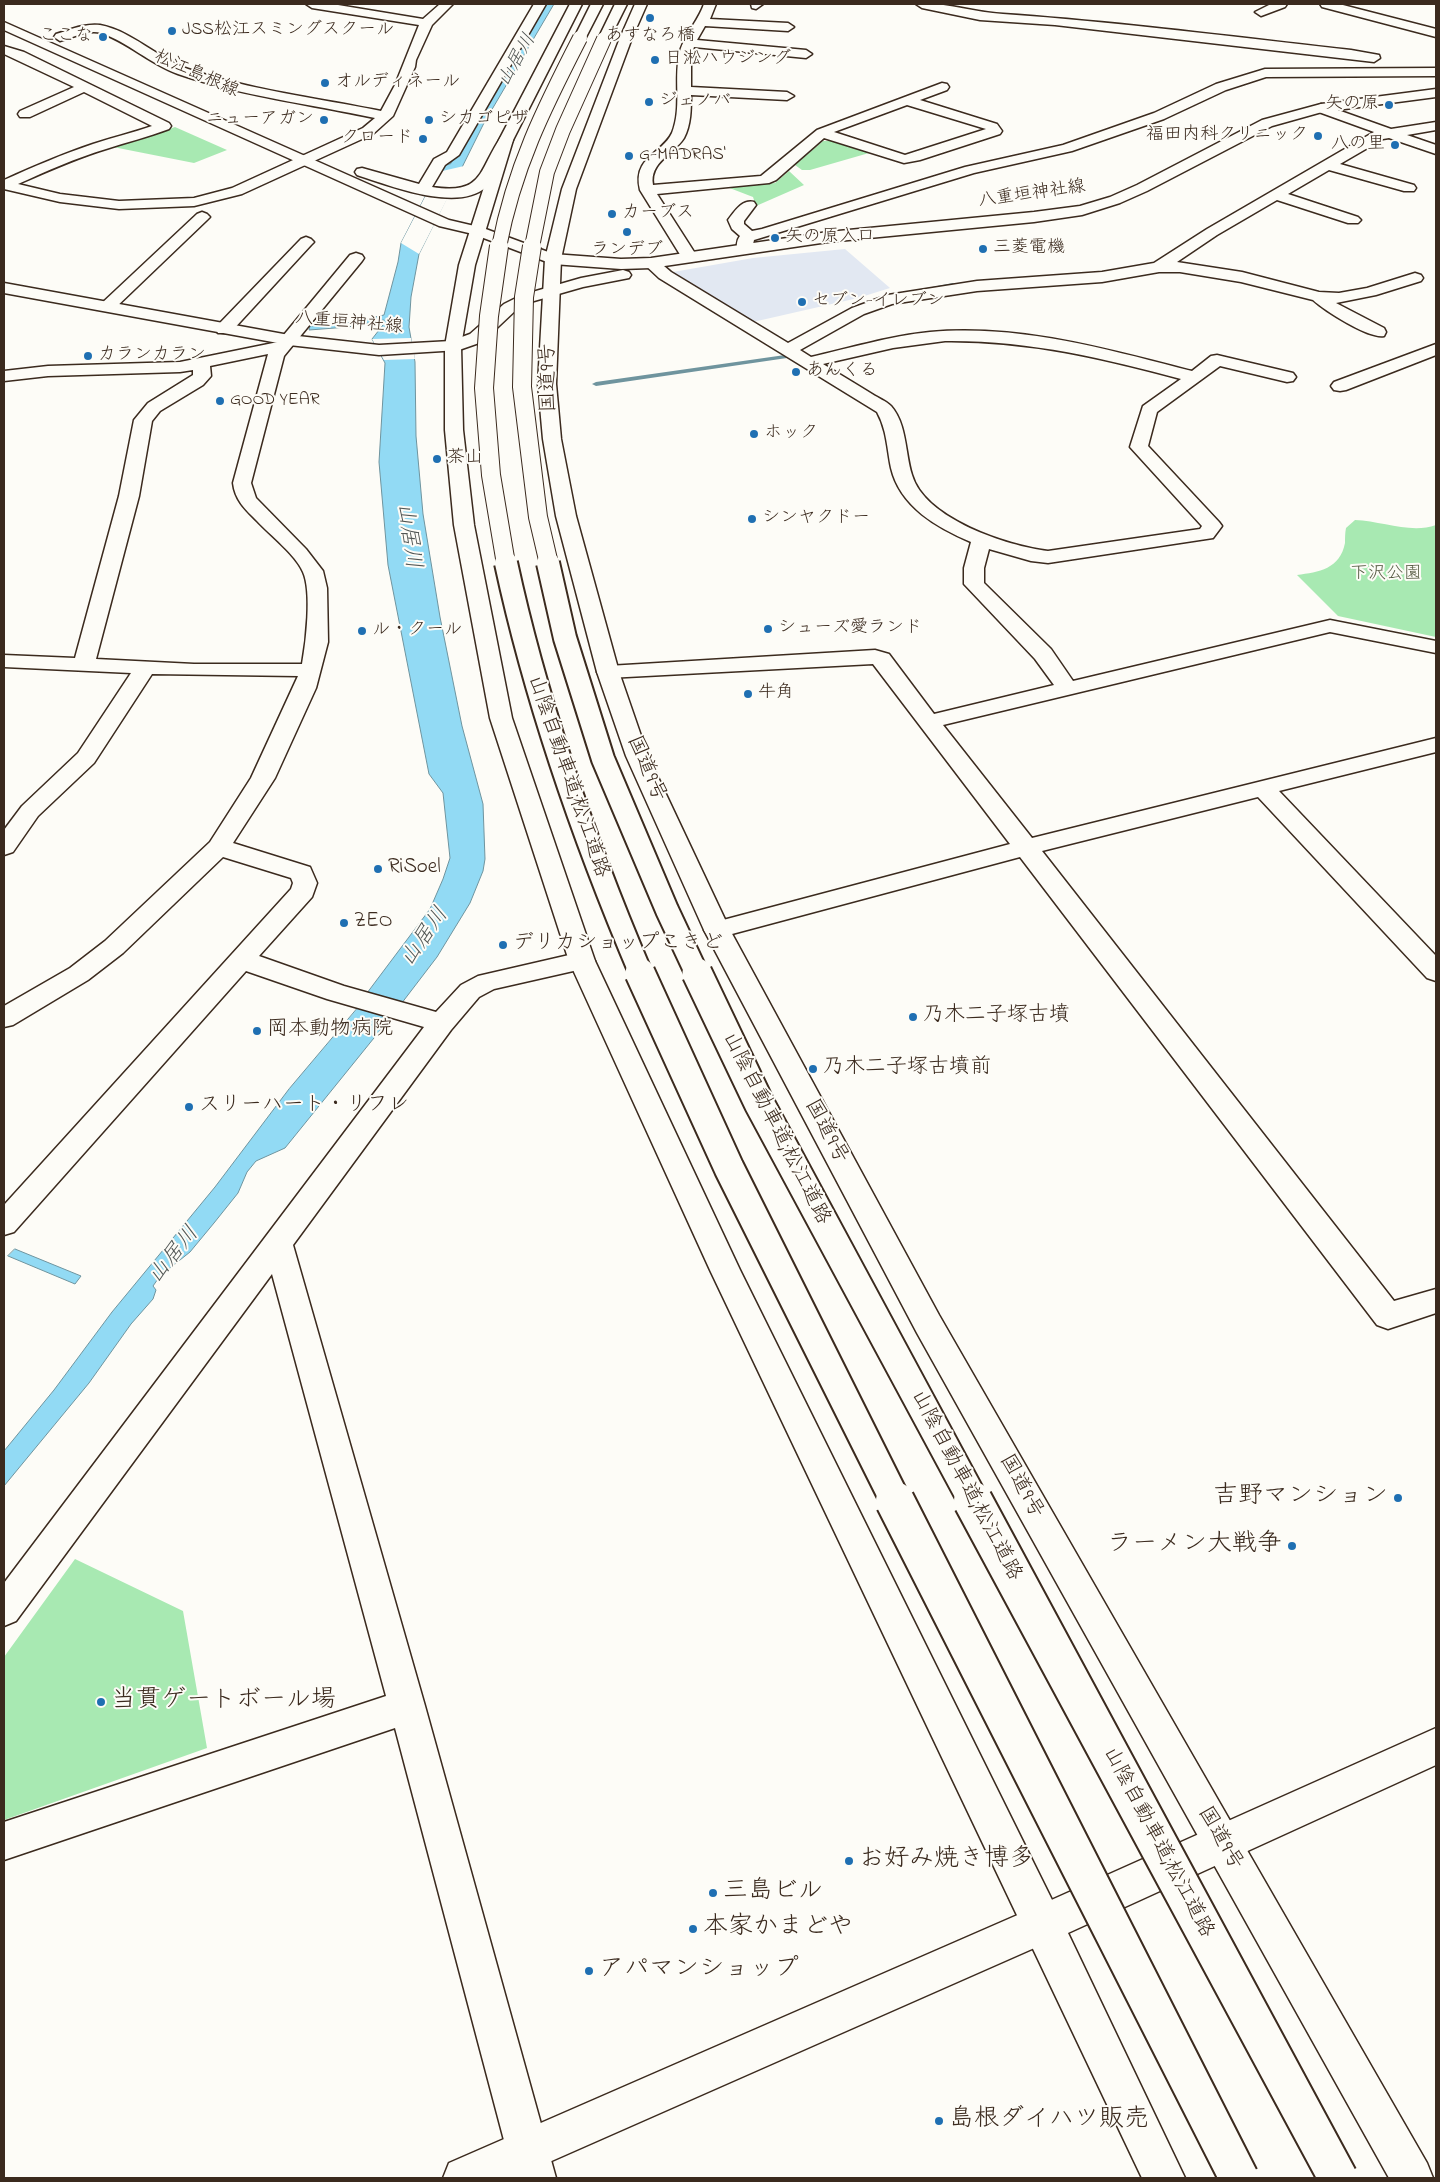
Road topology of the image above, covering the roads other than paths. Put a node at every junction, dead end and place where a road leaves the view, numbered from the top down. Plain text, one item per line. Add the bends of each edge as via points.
1 (312, 4) edge
2 (447, 4) edge
3 (540, 4) edge
4 (576, 4) edge
5 (597, 4) edge
6 (620, 4) edge
7 (641, 4) edge
8 (710, 4) edge
9 (922, 4) edge
10 (1281, 4) edge
11 (1326, 4) edge
12 (4, 12) edge
13 (1261, 12) dead end
14 (703, 22) junction
15 (426, 23) junction
16 (4, 26) edge
17 (788, 27) dead end
18 (1436, 33) edge
19 (60, 37) junction
20 (592, 39) junction
21 (690, 43) junction
22 (4, 50) edge
23 (806, 54) dead end
24 (1436, 71) edge
25 (84, 87) junction
26 (942, 87) dead end
27 (180, 90) dead end
28 (686, 91) junction
29 (1436, 93) edge
30 (787, 96) dead end
31 (907, 100) junction
32 (206, 101) dead end
33 (1322, 108) junction
34 (25, 114) dead end
35 (386, 116) junction
36 (1436, 126) edge
37 (822, 133) junction
38 (1390, 133) junction
39 (506, 140) junction
40 (1436, 150) edge
41 (320, 153) junction
42 (302, 161) junction
43 (1328, 165) junction
44 (362, 172) junction
45 (1409, 188) dead end
46 (422, 190) junction
47 (647, 190) junction
48 (1276, 195) junction
49 (749, 205) dead end
50 (202, 217) dead end
51 (1353, 220) dead end
52 (478, 232) junction
53 (306, 242) dead end
54 (742, 246) junction
55 (356, 258) dead end
56 (690, 258) junction
57 (553, 259) junction
58 (655, 266) junction
59 (1159, 267) junction
60 (1415, 278) dead end
61 (4, 288) edge
62 (550, 291) junction
63 (1319, 297) junction
64 (107, 307) junction
65 (224, 329) junction
66 (1378, 332) dead end
67 (286, 343) junction
68 (453, 346) junction
69 (1436, 349) edge
70 (788, 350) junction
71 (201, 363) junction
72 (807, 363) junction
73 (4, 376) edge
74 (1195, 376) junction
75 (1287, 377) dead end
76 (1340, 386) dead end
77 (982, 538) junction
78 (1436, 648) edge
79 (4, 661) edge
80 (84, 663) junction
81 (146, 668) junction
82 (311, 670) junction
83 (608, 672) junction
84 (1068, 689) junction
85 (928, 722) junction
86 (1436, 745) edge
87 (1263, 788) junction
88 (219, 846) junction
89 (4, 847) edge
90 (1027, 847) junction
91 (717, 930) junction
92 (242, 960) junction
93 (582, 962) junction
94 (1436, 972) edge
95 (4, 1018) edge
96 (442, 1023) junction
97 (4, 1224) edge
98 (278, 1243) junction
99 (1436, 1300) edge
100 (4, 1610) edge
101 (408, 1706) junction
102 (1436, 1746) edge
103 (4, 1841) edge
104 (1221, 1843) junction
105 (1043, 1924) junction
106 (531, 2164) edge
107 (464, 2178) edge
108 (1164, 2178) edge
109 (1239, 2178) edge
110 (1338, 2178) edge
111 (1412, 2178) edge

1 - 15 main road
2 - 15 main road
3 - 46 main road via 452,154 439,162
4 - 39 main road
5 - 20 main road, 山陰自動車道;松江道路
6 - 20 main road, 山陰自動車道;松江道路
7 - 57 main road, 国道9号 via 569,189
8 - 14 main road
9 - 24 main road via 980,16 1055,21 1351,54
10 - 13 main road
11 - 18 main road
12 - 19 main road, 松江島根線
14 - 17 main road
14 - 21 main road
15 - 35 main road
16 - 42 main road, 松江島根線
19 - 27 main road, 松江島根線
19 - 35 main road via 86,29 103,29 163,64 186,72
20 - 109 main road, 山陰自動車道;松江道路, bridge via 535,129 518,171 504,218 491,296 483,389 496,520 521,641 559,766 616,919 704,1116
20 - 110 main road, 山陰自動車道;松江道路, bridge via 547,172 536,219 524,297 522,387 540,527 565,638 604,760 667,910 759,1103
21 - 23 main road
21 - 28 main road via 686,55
22 - 25 main road
24 - 54 main road via 1265,72 1221,87 1159,116 1067,148 970,170 765,233
25 - 34 main road
25 - 42 main road via 164,126 100,146 4,185 119,205 187,203 229,194
26 - 31 main road
28 - 30 main road
28 - 47 main road via 680,131 646,170 643,182
29 - 33 main road, 八重垣神社線
31 - 37 main road
31 - 37 main road via 992,127 994,131 904,159
32 - 41 main road, 松江島根線
33 - 38 main road
33 - 54 main road, 八重垣神社線 via 1267,123 1142,188 1082,210 1034,218
35 - 41 main road via 368,131
36 - 38 main road
37 - 47 main road via 764,180
38 - 40 main road
38 - 43 main road via 1379,135
39 - 46 main road via 481,184 456,192
39 - 52 main road
41 - 42 main road
41 - 44 main road, 松江島根線
42 - 52 main road, 松江島根線 via 444,223
43 - 45 main road
43 - 48 main road
44 - 46 main road
44 - 52 main road, 松江島根線 via 456,215
47 - 56 main road
48 - 51 main road
48 - 59 main road
49 - 54 main road via 736,220
50 - 64 main road
52 - 57 main road, 松江島根線
52 - 68 main road via 467,265
53 - 65 main road
54 - 56 main road, 八重垣神社線
54 - 58 main road, 八重垣神社線
55 - 67 main road
56 - 58 main road, 八重垣神社線
57 - 58 main road, 八重垣神社線
57 - 62 main road, 国道9号
58 - 62 main road, 八重垣神社線
58 - 70 main road
59 - 63 main road via 1207,270
59 - 70 main road via 1102,277 925,292 888,300 858,311
60 - 63 main road via 1370,292 1339,298
61 - 64 main road, 八重垣神社線
62 - 68 main road, 八重垣神社線 via 510,307 476,338
62 - 83 main road, 国道9号 via 548,384 552,439 566,516
63 - 66 main road
64 - 65 main road, 八重垣神社線
65 - 67 main road, 八重垣神社線
67 - 68 main road, 八重垣神社線 via 380,350
67 - 71 main road
67 - 82 main road via 276,355 242,483 247,500 312,571 317,588 318,614
68 - 93 main road via 454,430 464,524 501,718
69 - 76 main road
70 - 72 main road
71 - 73 main road
71 - 80 main road via 202,376 197,382 154,407 143,420 128,496
72 - 74 main road via 916,339 982,335 1058,342
72 - 77 main road via 884,409 892,421 906,484 918,502 935,516
74 - 75 main road via 1217,360
74 - 77 main road via 1149,410 1139,447 1212,526 1206,534 1048,557 1016,552
77 - 84 main road via 974,568 974,584 1043,654
78 - 84 main road via 1330,626
79 - 80 main road
80 - 81 main road
81 - 82 main road via 250,672
81 - 89 main road via 86,758 30,811
82 - 88 main road via 263,778
83 - 85 main road via 875,656 881,659
83 - 91 main road, 国道9号 via 638,756
84 - 85 main road
85 - 90 main road
86 - 87 main road
87 - 90 main road
87 - 94 main road
88 - 92 main road via 294,870 304,878 303,891
88 - 95 main road via 114,948 79,974
90 - 91 main road
90 - 99 main road via 1388,1316
91 - 104 main road, 国道9号 via 928,1324
92 - 96 main road via 336,993
92 - 97 main road
93 - 96 main road via 487,982 470,991
93 - 105 main road via 729,1279
96 - 98 main road
98 - 100 main road
98 - 101 main road
101 - 103 main road
101 - 106 main road
102 - 104 main road
104 - 105 main road
104 - 111 main road, 国道9号
105 - 106 main road
105 - 108 main road
106 - 107 main road

